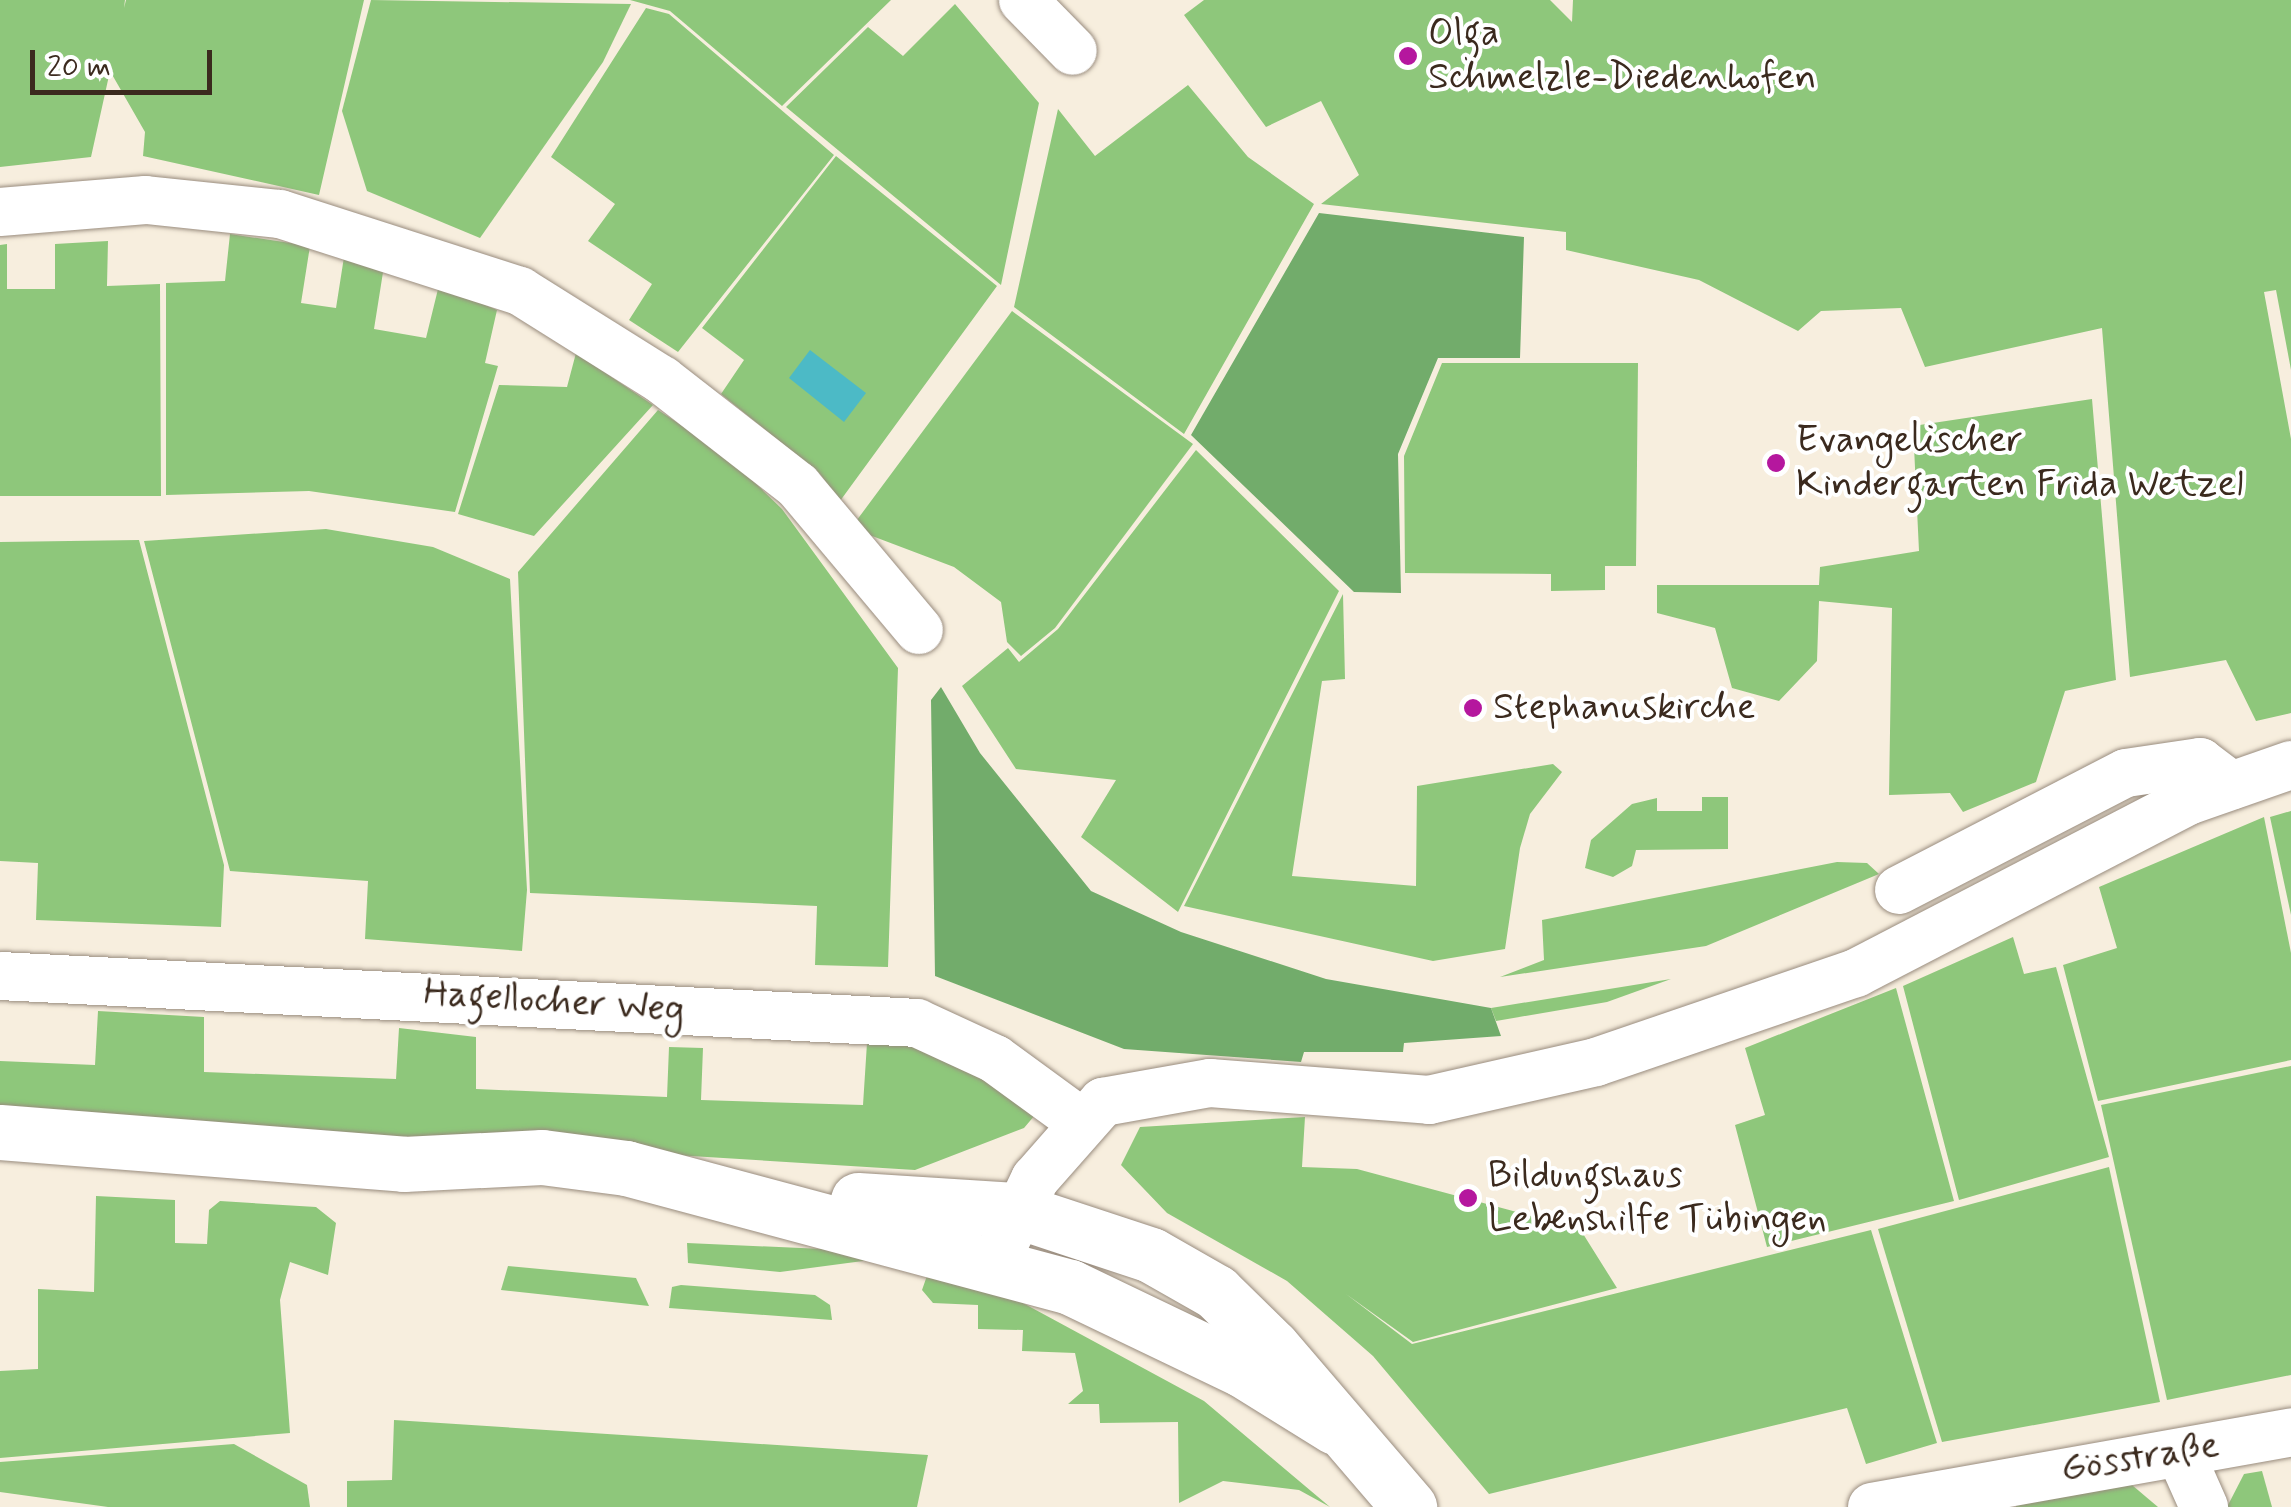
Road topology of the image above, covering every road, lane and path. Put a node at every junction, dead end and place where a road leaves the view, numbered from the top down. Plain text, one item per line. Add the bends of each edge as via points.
1 (1022, 0) edge
2 (1073, 50) dead end
3 (0, 212) edge
4 (919, 630) dead end
5 (2291, 765) edge
6 (2231, 785) junction
7 (1898, 890) dead end
8 (0, 976) edge
9 (1080, 1121) junction
10 (0, 1132) edge
11 (708, 1191) junction
12 (1015, 1210) junction
13 (996, 1261) junction
14 (1335, 1427) junction
15 (2291, 1432) edge
16 (2181, 1455) junction
17 (1409, 1507) edge
18 (1872, 1507) edge
19 (2204, 1507) edge

1 - 2 street
3 - 4 street via 146,200 280,214 520,291 662,380 798,486
5 - 6 street
6 - 7 street via 2200,762 2126,773
6 - 9 street via 1856,973 1596,1062 1430,1100 1173,1084 1102,1102
8 - 9 street, Hagellocher Weg via 917,1024 996,1059
9 - 12 street
10 - 11 street via 414,1164 585,1160
11 - 12 street
11 - 13 street
12 - 13 street
12 - 14 street via 1151,1255 1216,1292
13 - 14 street via 1144,1322
14 - 17 street
15 - 16 street, Gösstraße
16 - 18 street, Gösstraße
16 - 19 street

